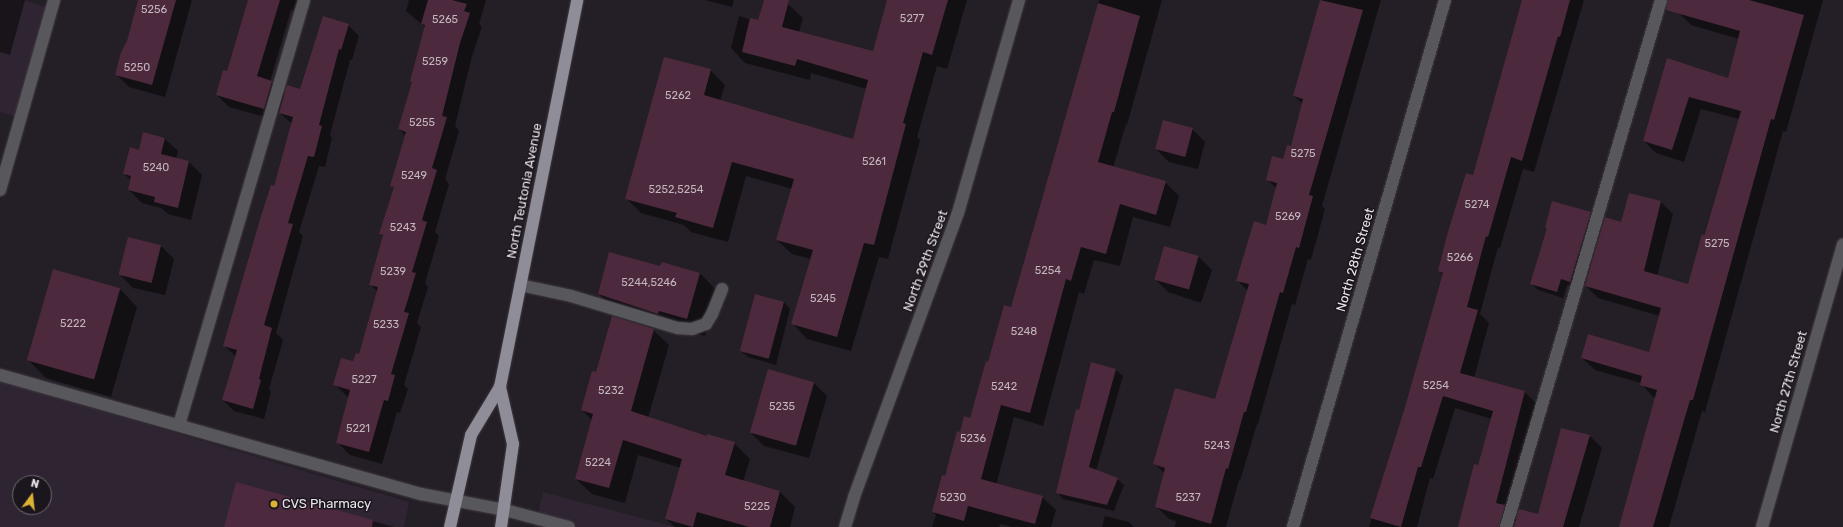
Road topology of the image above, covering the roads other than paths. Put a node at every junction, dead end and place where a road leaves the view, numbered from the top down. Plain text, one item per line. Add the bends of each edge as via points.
1 (54, 0) edge
2 (304, 0) edge
3 (577, 0) edge
4 (1019, 0) edge
5 (1446, 0) edge
6 (1661, 0) edge
7 (0, 190) edge
8 (1843, 244) edge
9 (520, 285) junction
10 (722, 289) dead end
11 (0, 375) edge
12 (500, 387) junction
13 (179, 425) junction
14 (455, 500) junction
15 (505, 510) junction
16 (549, 524) edge
17 (450, 527) edge
18 (501, 527) edge
19 (569, 527) edge
20 (845, 527) edge
21 (1293, 527) edge
22 (1506, 527) edge
23 (1762, 527) edge

1 - 7 street
2 - 13 street
3 - 9 main road, North Teutonia Avenue
4 - 20 street, North 29th Street via 958,213 854,496
5 - 21 street, North 28th Street
6 - 22 street
8 - 23 street, North 27th Street
9 - 10 street via 571,296 678,328 692,329 706,324
9 - 12 main road, North Teutonia Avenue
11 - 13 street
12 - 14 main road, North Teutonia Avenue via 471,435
12 - 15 main road, North Teutonia Avenue via 513,444
13 - 14 street via 416,492
14 - 15 street
14 - 17 main road, North Teutonia Avenue
15 - 16 street
15 - 18 main road, North Teutonia Avenue
16 - 19 street

